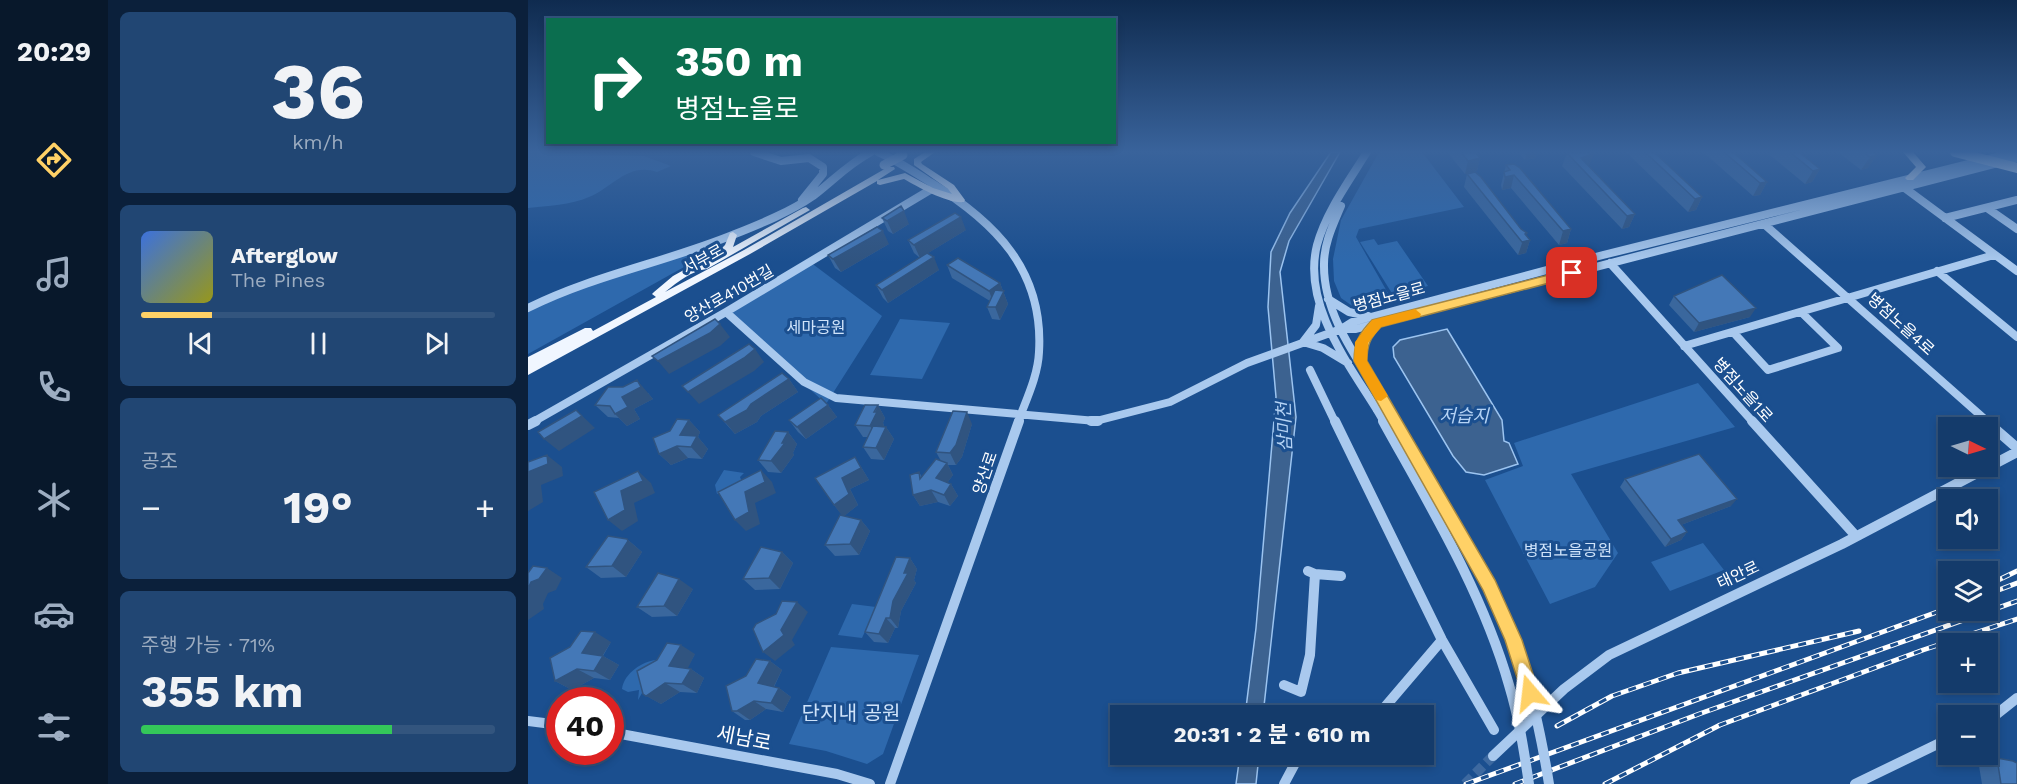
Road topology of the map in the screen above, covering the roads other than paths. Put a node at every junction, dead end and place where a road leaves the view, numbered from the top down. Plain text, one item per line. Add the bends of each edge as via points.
1 (1904, 188) edge
2 (811, 189) edge
3 (822, 189) edge
4 (849, 189) edge
5 (852, 189) edge
6 (868, 189) edge
7 (943, 189) edge
8 (952, 189) edge
9 (1345, 189) edge
10 (1353, 189) edge
11 (1866, 189) edge
12 (1874, 189) edge
13 (1902, 189) edge
14 (930, 190) junction
15 (947, 191) junction
16 (1880, 194) junction
17 (961, 200) junction
18 (2017, 200) edge
19 (800, 202) junction
20 (1987, 208) junction
21 (1787, 209) junction
22 (1794, 216) junction
23 (1945, 218) junction
24 (1729, 224) junction
25 (1764, 224) junction
26 (2017, 229) edge
27 (1736, 231) junction
28 (733, 235) junction
29 (1639, 246) junction
30 (747, 252) junction
31 (1646, 254) junction
32 (1994, 255) junction
33 (1610, 263) junction
34 (1565, 265) junction
35 (1937, 271) junction
36 (2017, 271) edge
37 (1572, 273) junction
38 (657, 294) junction
39 (1850, 297) junction
40 (1324, 302) junction
41 (528, 308) edge
42 (726, 312) junction
43 (1801, 312) junction
44 (1374, 320) junction
45 (1337, 331) junction
46 (1733, 332) junction
47 (2017, 338) edge
48 (1302, 342) junction
49 (1684, 346) junction
50 (1360, 361) junction
51 (528, 362) edge
52 (1350, 364) junction
53 (1310, 370) dead end
54 (528, 371) edge
55 (1382, 409) junction
56 (1021, 415) junction
57 (528, 425) edge
58 (2017, 450) edge
59 (1855, 535) junction
60 (1341, 576) dead end
61 (1442, 640) junction
62 (1284, 685) dead end
63 (2017, 698) edge
64 (1387, 705) edge
65 (1998, 713) edge
66 (528, 722) edge
67 (546, 724) edge
68 (1494, 730) dead end
69 (624, 735) edge
70 (1938, 744) edge
71 (1493, 756) tunnel mouth
72 (1294, 765) edge
73 (870, 784) edge
74 (890, 784) edge
75 (1284, 784) edge
76 (1529, 784) edge
77 (1550, 784) edge
78 (1855, 784) edge

1 - 23 street
2 - 19 street
3 - 19 street
4 - 38 main road, 서부로
5 - 30 main road, 서부로
6 - 30 main road
7 - 15 street, 양산로
8 - 17 main road
9 - 40 street via 1316,247 1313,273
10 - 40 street via 1331,228 1322,261
11 - 21 street, 병점노을로
12 - 16 street
13 - 16 street, 병점노을로
14 - 15 street, 양산로410번길
14 - 17 main road
14 - 42 street, 양산로410번길
15 - 17 street, 양산로
16 - 22 street, 병점노을로
17 - 56 street, 양산로 via 1005,238 1021,265 1037,307 1039,353
18 - 20 street
19 - 28 street
20 - 23 street
20 - 26 street
21 - 22 street
21 - 24 street, 병점노을로
22 - 25 street, 병점노을로
23 - 32 street
24 - 27 street
24 - 29 street, 병점노을로
25 - 27 street, 병점노을로
25 - 39 street, 병점노을4로
27 - 31 street, 병점노을로
28 - 38 main road via 723,252 676,278
28 - 41 street via 560,292
29 - 31 street
29 - 34 street, 병점노을로
30 - 54 main road, 서부로
31 - 33 street, 병점노을로
32 - 35 street
32 - 36 street
33 - 37 street, 병점노을로
33 - 49 street, 병점노을1로
34 - 37 street
34 - 44 street, 병점노을로
35 - 39 street
35 - 47 street
37 - 44 street, 병점노을로
38 - 51 main road, 서부로
39 - 43 street
39 - 58 street, 병점노을4로
40 - 44 street
40 - 45 street
40 - 48 street via 1316,325
42 - 56 street, 병점노을로 via 804,382 836,398
42 - 57 street, 양산로410번길
43 - 46 street
43 - 46 street via 1838,348 1767,370
44 - 45 street, 병점노을로
44 - 50 street via 1361,342
45 - 48 street, 병점노을로
45 - 50 street
45 - 52 street
46 - 49 street
48 - 52 street via 1332,352
48 - 56 street, 병점노을로 via 1247,363 1170,402 1096,421
49 - 59 street, 병점노을1로
50 - 55 street
52 - 55 street
53 - 61 street
55 - 76 street, bridge via 1497,645 1514,697
55 - 77 street, bridge via 1474,556 1503,615 1538,721
56 - 74 street, 양산로
58 - 59 street, 태안로
59 - 71 street, 태안로 via 1609,655 1571,683
60 - 62 street via 1311,573 1310,655 1301,692
61 - 64 street
61 - 68 street
63 - 65 street
66 - 67 street
69 - 73 street, 세남로 via 837,774
70 - 78 street
72 - 75 street

